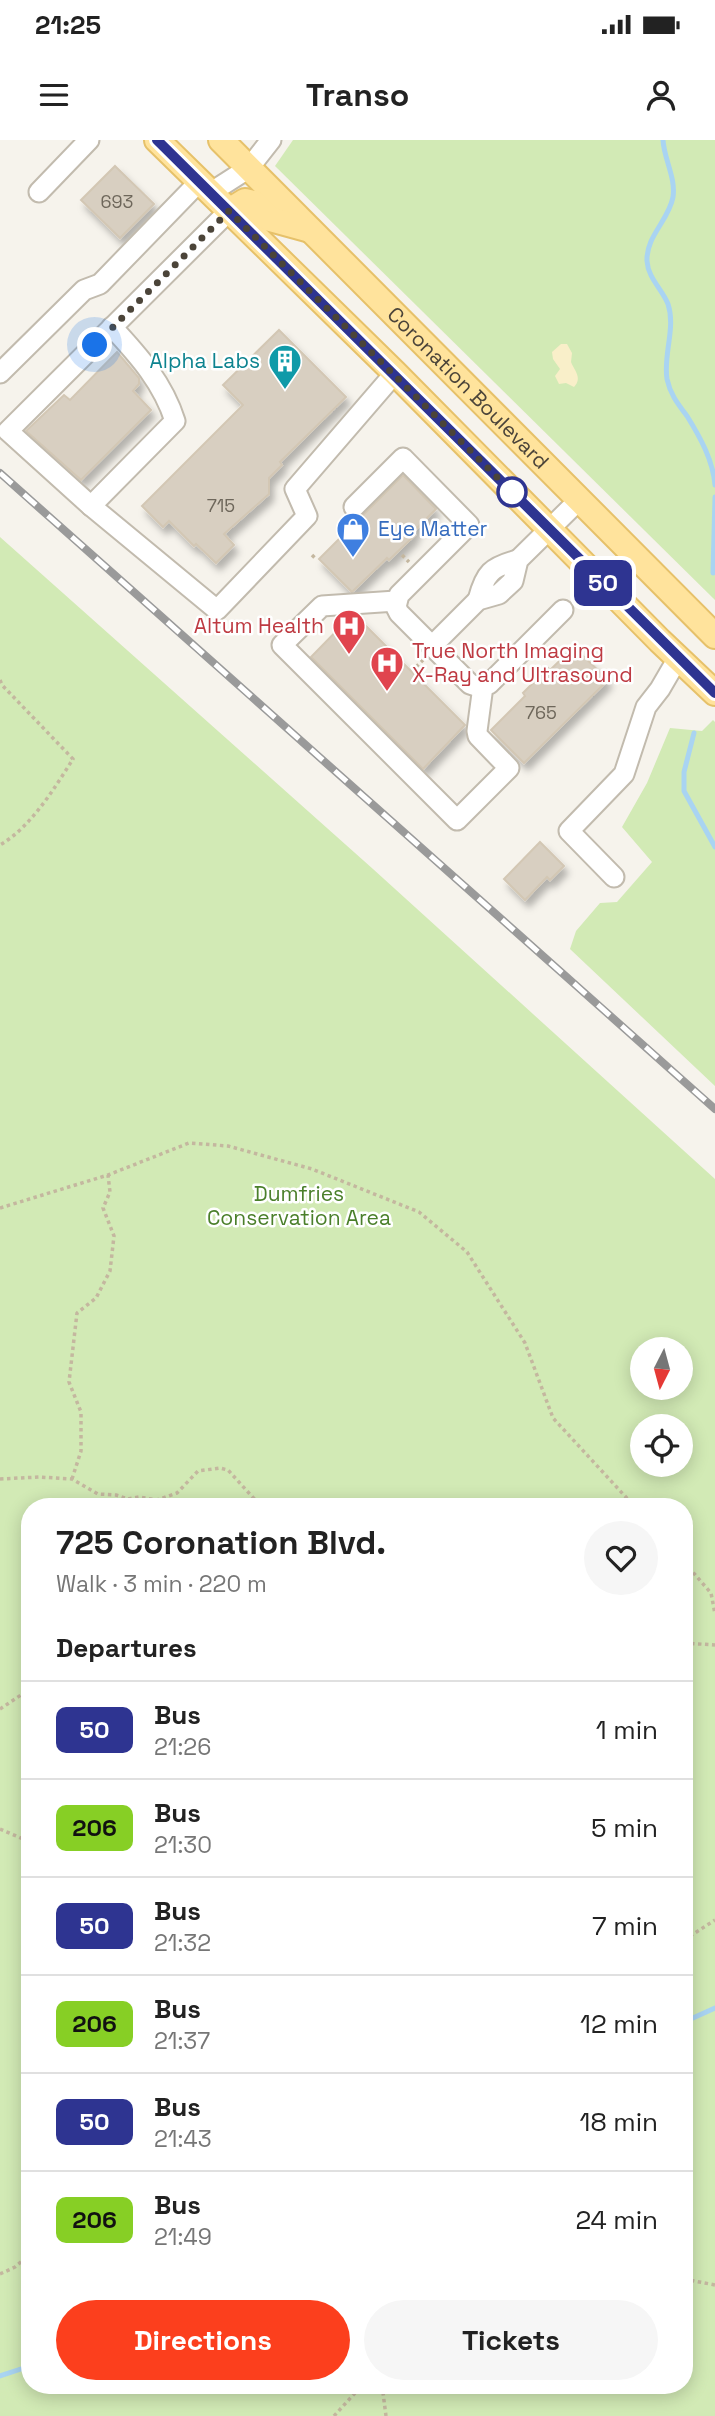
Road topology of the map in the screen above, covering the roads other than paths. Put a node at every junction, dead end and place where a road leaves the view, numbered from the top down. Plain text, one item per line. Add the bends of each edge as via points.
1 (89, 140) edge
2 (157, 140) edge
3 (220, 140) edge
4 (271, 140) edge
5 (248, 168) junction
6 (205, 188) junction
7 (39, 192) dead end
8 (229, 211) junction
9 (310, 230) junction
10 (112, 327) junction
11 (0, 373) edge
12 (395, 373) junction
13 (579, 500) junction
14 (91, 506) junction
15 (354, 508) dead end
16 (549, 529) junction
17 (397, 601) junction
18 (563, 610) dead end
19 (715, 636) edge
20 (432, 646) junction
21 (678, 658) junction
22 (483, 686) junction
23 (715, 693) edge
24 (614, 877) dead end

1 - 7 lane
2 - 6 main road, Coronation Boulevard
3 - 5 main road, Coronation Boulevard
4 - 5 lane
5 - 6 lane
5 - 9 main road, Coronation Boulevard
6 - 8 main road, Coronation Boulevard
6 - 11 lane via 100,284 84,290
8 - 9 main road via 245,201 254,203 270,219
8 - 10 lane
8 - 12 main road, Coronation Boulevard
9 - 13 main road, Coronation Boulevard
10 - 14 lane via 146,365 168,398 175,421
10 - 14 lane via 8,431
12 - 14 lane via 295,489 307,516 217,610
12 - 16 main road, Coronation Boulevard
13 - 16 lane
13 - 19 main road, Coronation Boulevard
15 - 17 lane via 403,458 470,525
16 - 20 lane via 518,560 513,581 499,594 478,600
16 - 21 main road, Coronation Boulevard
17 - 20 lane via 399,613
17 - 22 lane via 321,606 282,645 457,820 509,768 478,736
18 - 22 lane
20 - 22 lane via 470,684
21 - 23 main road, Coronation Boulevard
21 - 24 lane via 646,707 624,774 569,831

